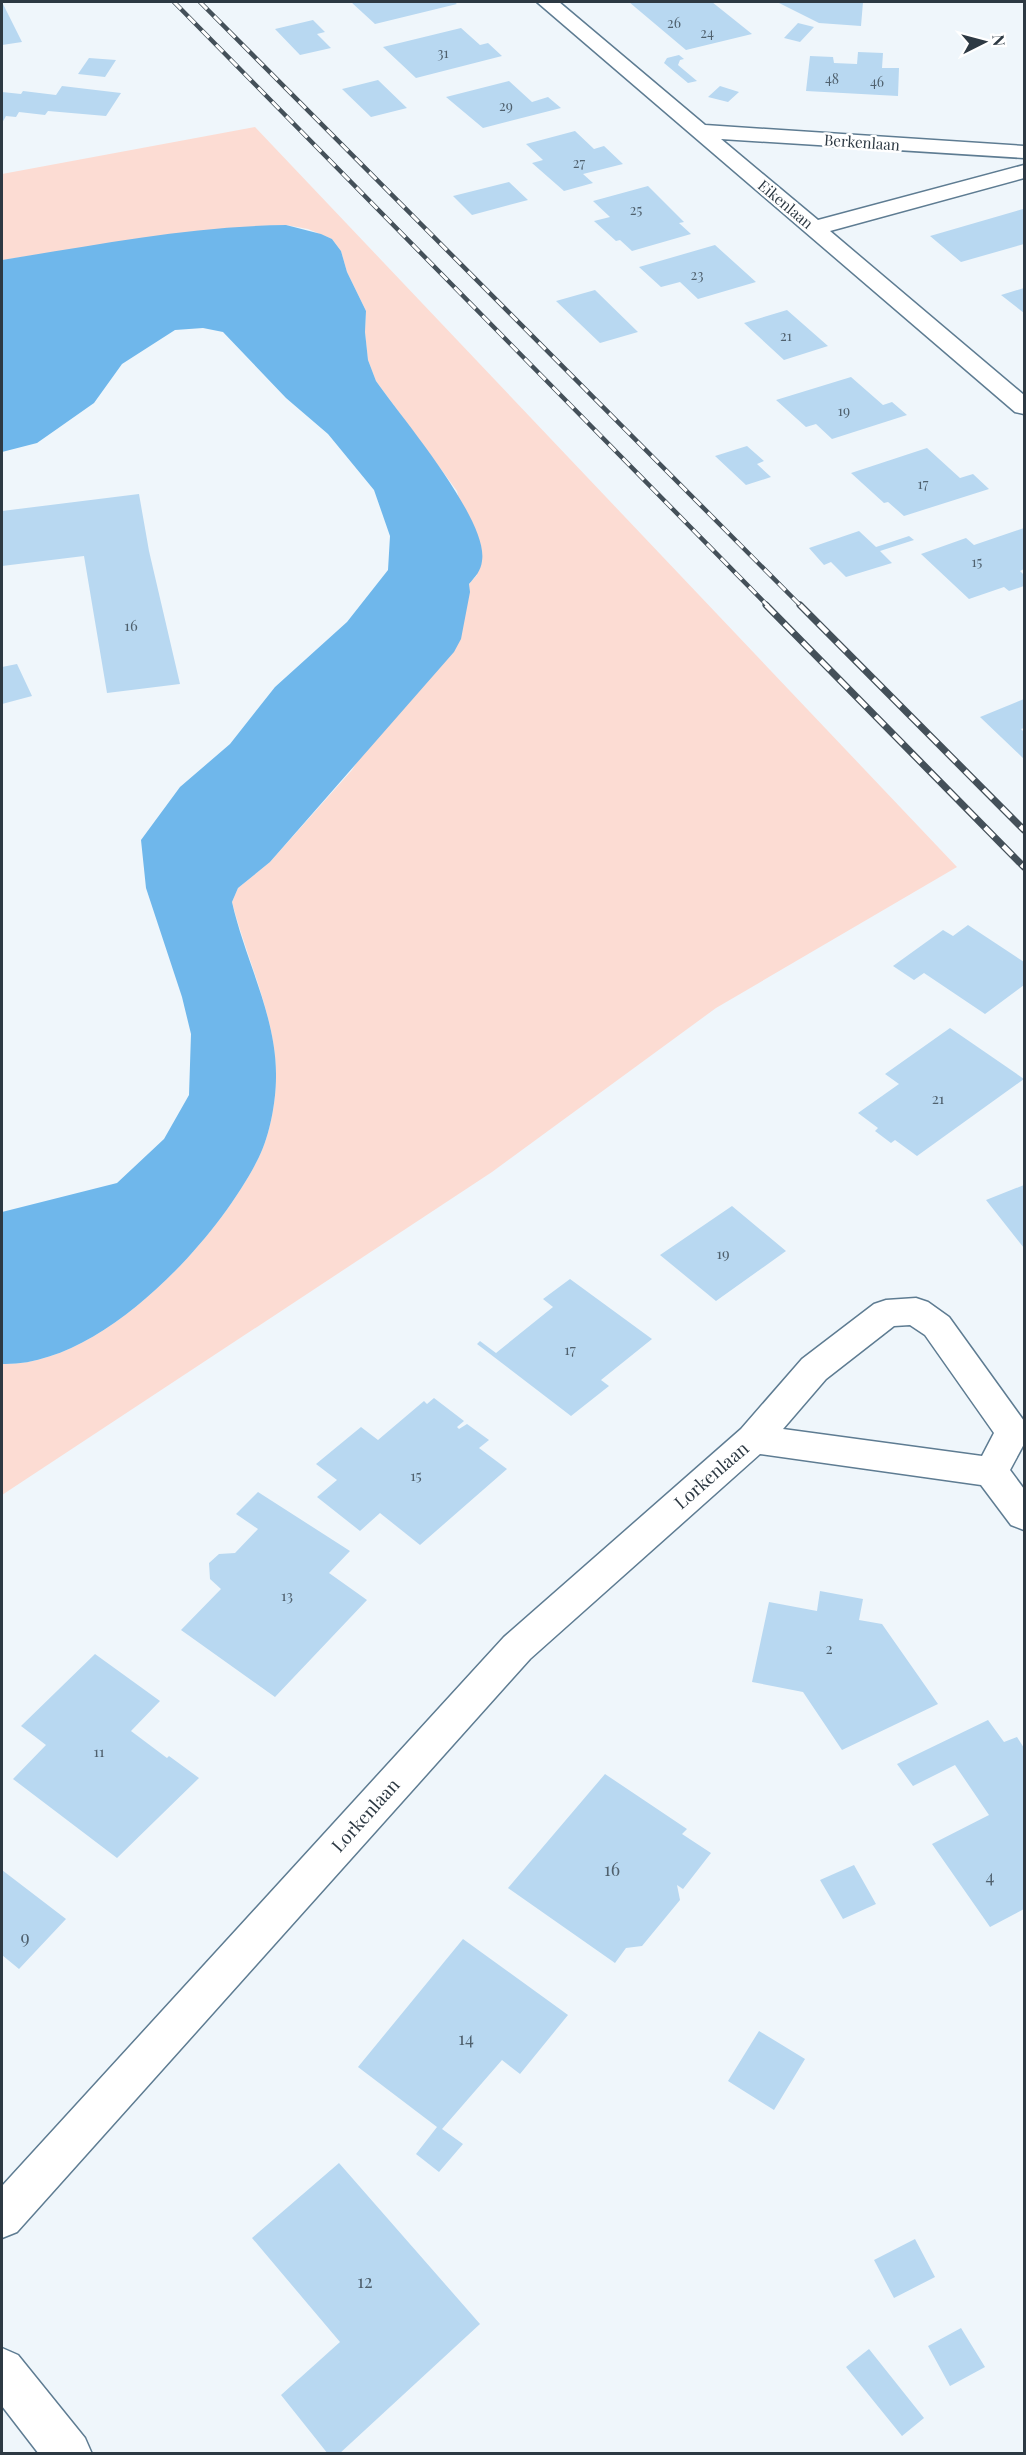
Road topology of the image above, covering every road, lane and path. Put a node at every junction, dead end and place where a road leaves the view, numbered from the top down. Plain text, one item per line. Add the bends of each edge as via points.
1 (547, 2) edge
2 (700, 131) junction
3 (1024, 152) edge
4 (1024, 171) edge
5 (815, 228) junction
6 (1024, 406) edge
7 (753, 1439) junction
8 (992, 1472) junction
9 (1024, 1515) edge
10 (2, 2217) edge
11 (2, 2371) edge
12 (69, 2454) edge

1 - 2 street, Eikenlaan
2 - 3 street, Berkenlaan
2 - 5 street, Eikenlaan
4 - 5 street
5 - 6 street, Eikenlaan
7 - 8 street, Lorkenlaan
7 - 8 street, Lorkenlaan via 814,1369 886,1313 915,1311 937,1326 1013,1432
7 - 10 street, Lorkenlaan via 517,1648
8 - 9 street
11 - 12 street

